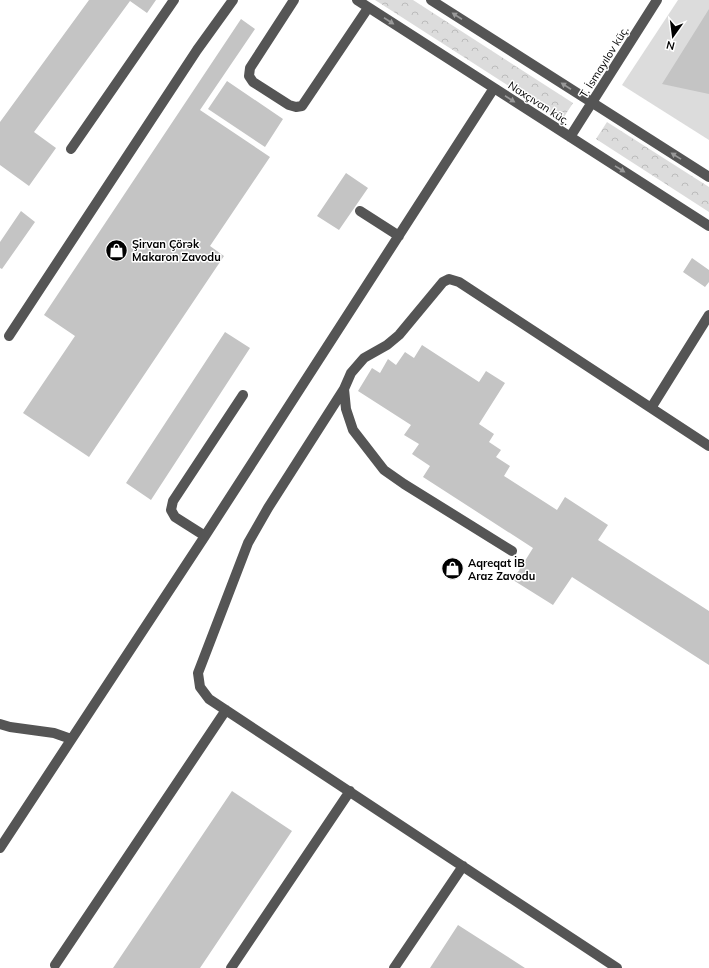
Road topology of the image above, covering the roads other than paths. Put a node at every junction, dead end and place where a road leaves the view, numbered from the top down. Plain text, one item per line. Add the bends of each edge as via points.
1 (174, 0) edge
2 (232, 0) edge
3 (294, 0) edge
4 (356, 0) edge
5 (432, 0) edge
6 (657, 0) edge
7 (368, 8) junction
8 (494, 88) junction
9 (592, 103) junction
10 (570, 138) junction
11 (71, 149) dead end
12 (709, 177) edge
13 (360, 210) dead end
14 (709, 226) edge
15 (399, 236) junction
16 (709, 315) edge
17 (9, 336) dead end
18 (344, 389) junction
19 (243, 395) dead end
20 (651, 408) junction
21 (709, 446) edge
22 (205, 536) junction
23 (512, 551) dead end
24 (226, 710) junction
25 (0, 724) edge
26 (71, 740) junction
27 (350, 792) junction
28 (0, 848) edge
29 (463, 866) junction
30 (55, 965) dead end
31 (612, 967) edge
32 (231, 968) edge
33 (394, 968) edge

1 - 11 street
2 - 17 street
3 - 7 street via 250,68 249,76 259,86 296,107 302,106
4 - 7 street, Naxçıvan küç.
9 -> 5 street
6 - 9 street, T. İsmayılov küç.
7 -> 8 street, Naxçıvan küç.
8 -> 10 street, Naxçıvan küç.
8 - 15 street
9 - 10 street, T. İsmayılov küç.
12 -> 9 street
10 -> 14 street, Naxçıvan küç.
13 - 15 street
15 - 22 street
16 - 20 street
18 - 20 street via 351,373 364,358 399,335 443,282 449,279 459,282
18 - 23 street via 346,409 353,430 384,470
18 - 24 street via 248,543 198,673 200,687 209,699
19 - 22 street via 173,500 171,510 175,517
20 - 21 street
22 - 26 street
24 - 27 street
24 - 30 street
25 - 26 street via 54,733
26 - 28 street
27 - 29 street
27 - 32 street
29 - 31 street
29 - 33 street

